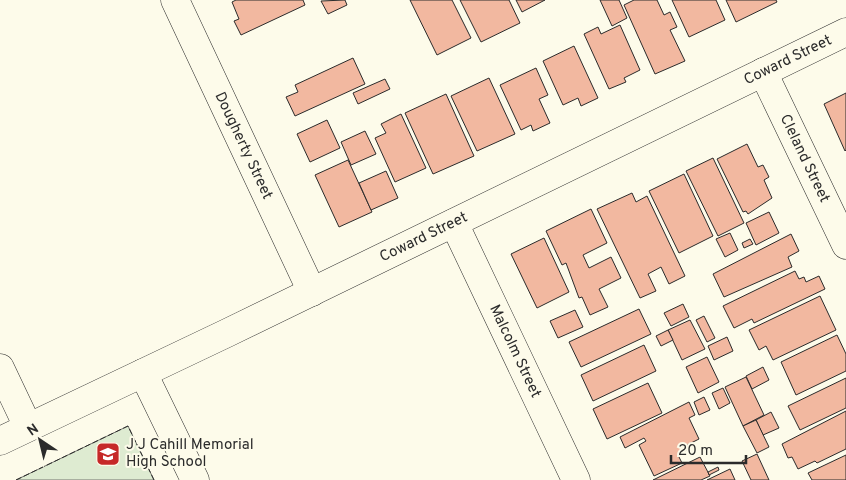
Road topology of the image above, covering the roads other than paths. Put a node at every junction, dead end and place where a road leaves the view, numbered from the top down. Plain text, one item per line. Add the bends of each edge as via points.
1 (176, 0) edge
2 (846, 32) edge
3 (763, 72) junction
4 (454, 223) junction
5 (846, 245) edge
6 (312, 292) junction
7 (0, 368) edge
8 (143, 373) junction
9 (28, 427) junction
10 (0, 441) edge
11 (195, 480) edge
12 (576, 480) edge

1 - 6 street, Dougherty Street
2 - 3 street, Coward Street
3 - 4 street, Coward Street
3 - 5 street, Cleland Street
4 - 6 street, Coward Street
4 - 12 street, Malcolm Street
6 - 8 street, Coward Street
7 - 9 street
8 - 9 street, Coward Street
8 - 11 street
9 - 10 street, Coward Street

